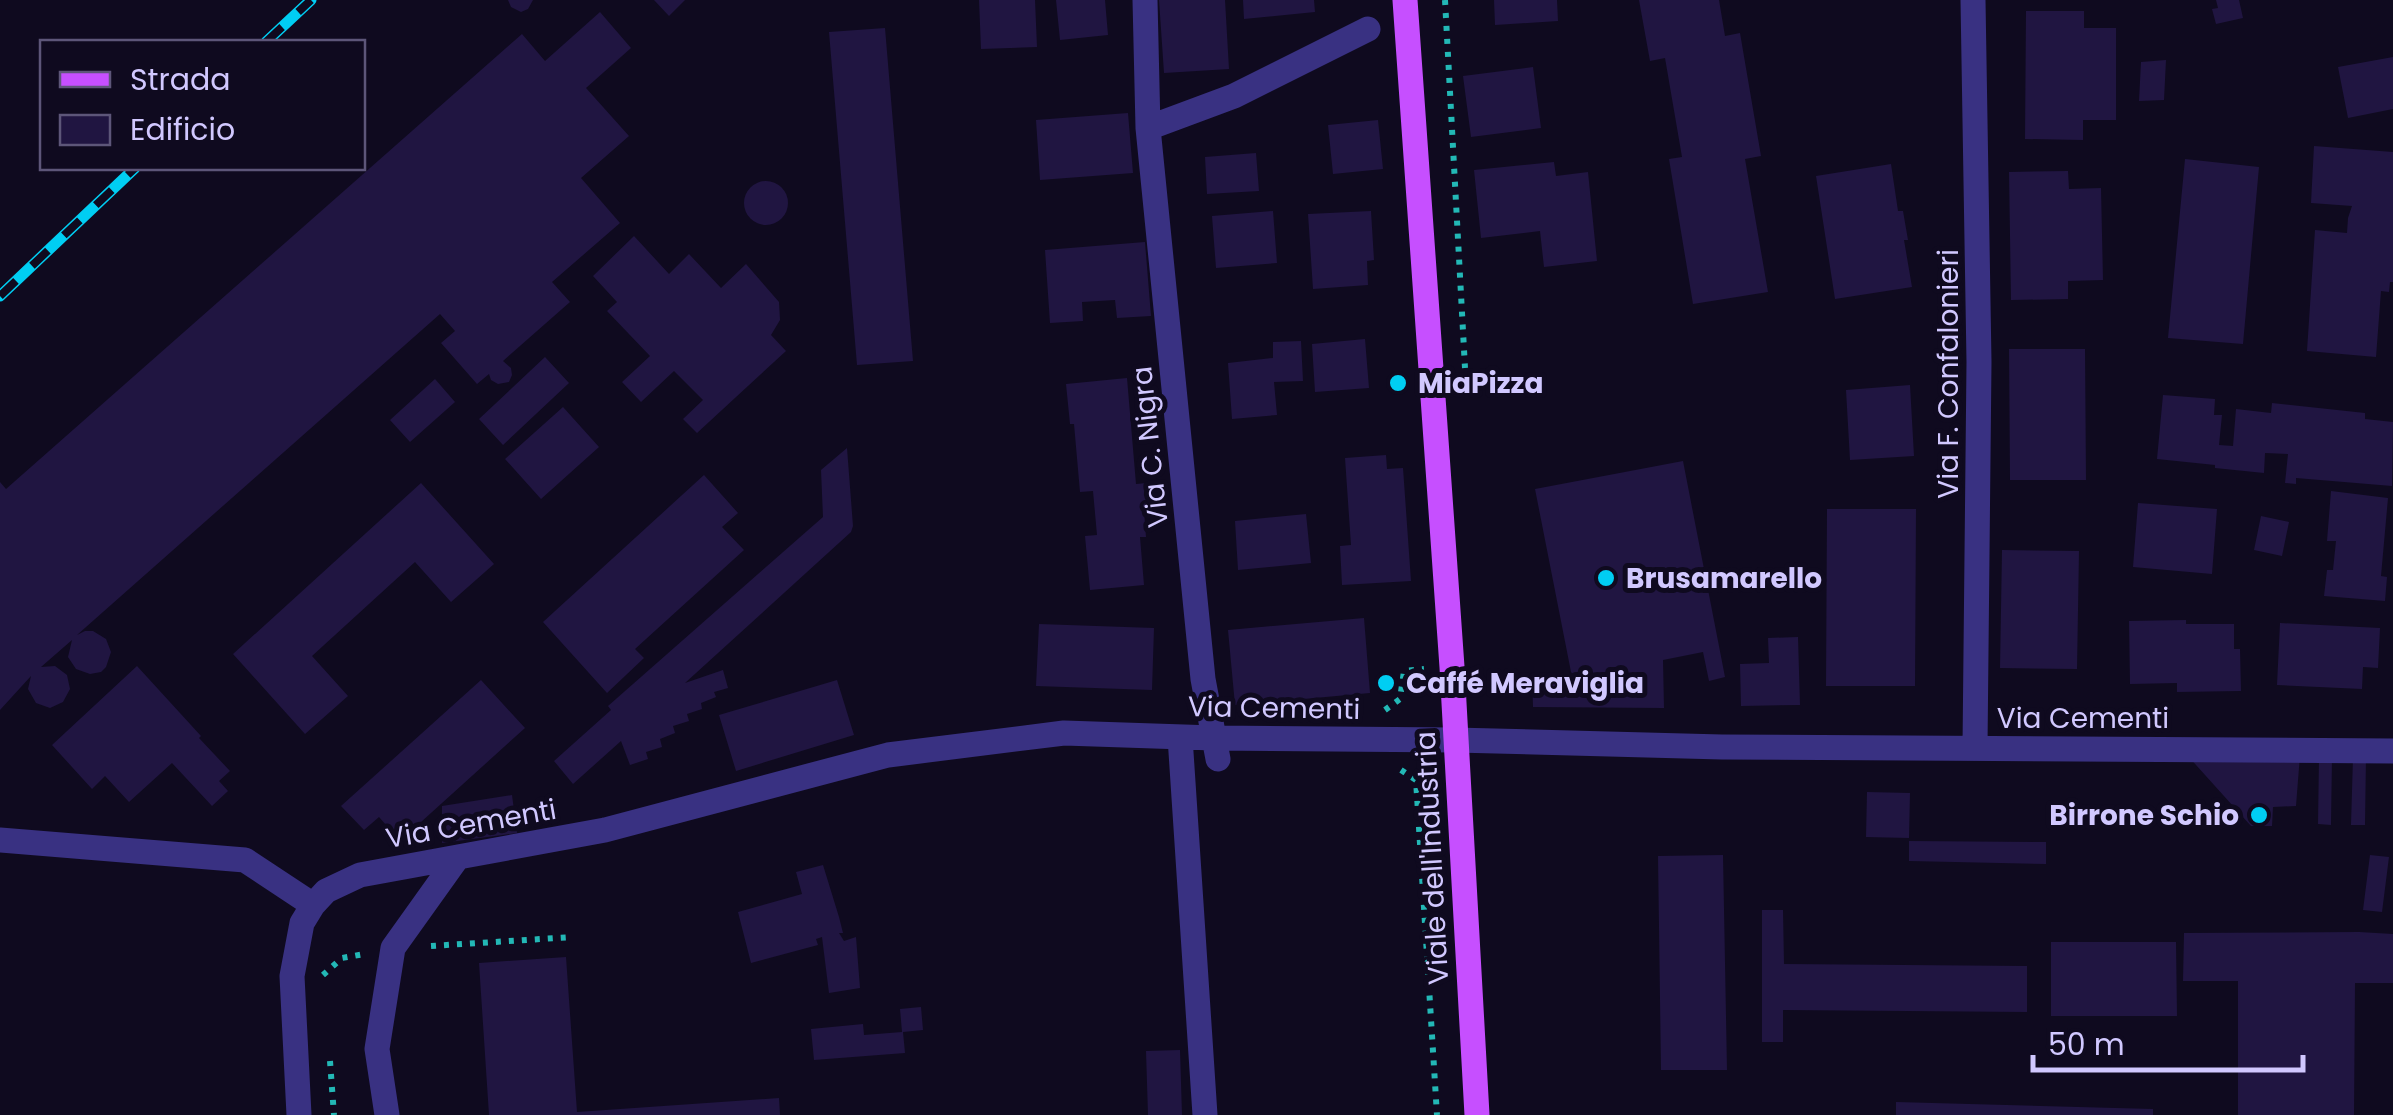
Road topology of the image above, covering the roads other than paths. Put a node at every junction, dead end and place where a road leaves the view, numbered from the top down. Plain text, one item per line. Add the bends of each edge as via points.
1 (1144, 0) edge
2 (1406, 0) edge
3 (1973, 0) edge
4 (1368, 29) dead end
5 (1148, 128) junction
6 (1180, 737) junction
7 (1455, 740) junction
8 (1975, 747) junction
9 (1216, 749) junction
10 (2393, 751) edge
11 (0, 840) edge
12 (458, 857) junction
13 (313, 905) junction
14 (299, 1115) edge
15 (387, 1115) edge
16 (1205, 1115) edge
17 (1477, 1115) edge

1 - 5 street, Via C. Nigra
2 - 7 main road, Viale dell'Industria
3 - 8 street, Via F. Confalonieri via 1980,362
4 - 5 street via 1234,96
5 - 9 street, Via C. Nigra
6 - 9 street, Via Cementi
6 - 12 street, Via Cementi via 1064,732 888,755 606,830
6 - 16 street
7 - 8 street, Via Cementi
7 - 9 street, Via Cementi
7 - 17 main road, Viale dell'Industria
8 - 10 street, Via Cementi
11 - 13 street via 245,860
12 - 13 street, Via Cementi via 360,875
12 - 15 street via 393,948 377,1049
13 - 14 street via 302,924 292,976

